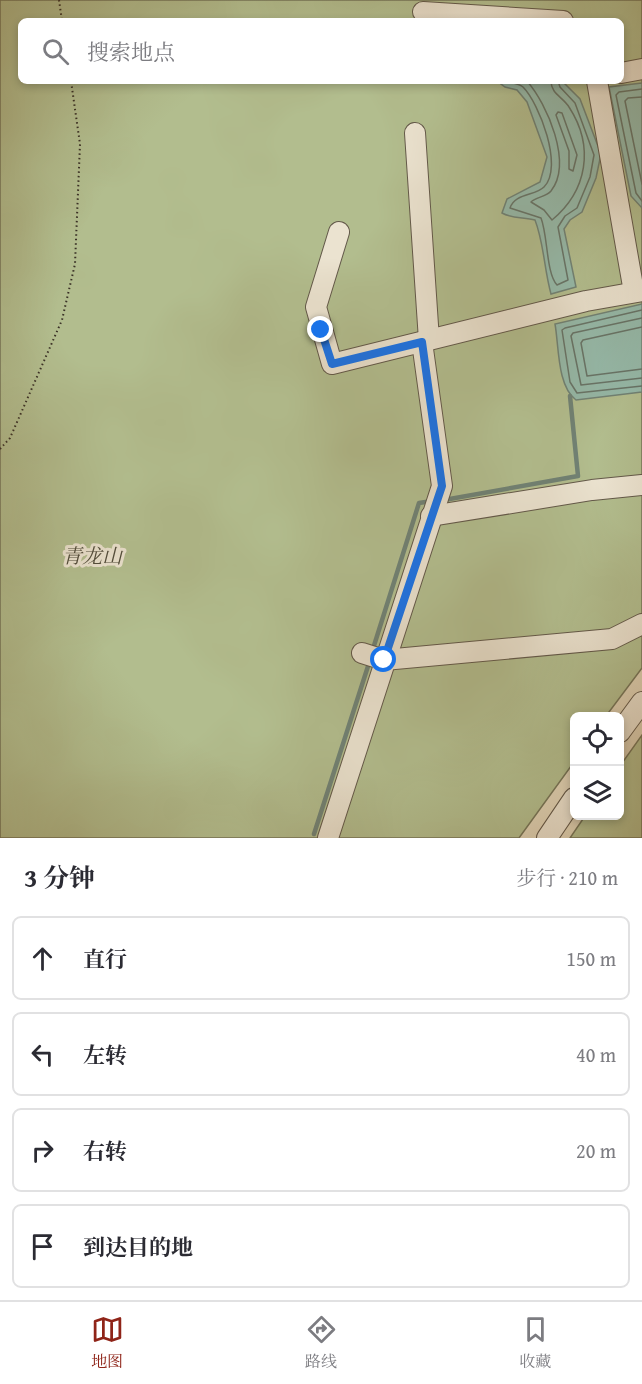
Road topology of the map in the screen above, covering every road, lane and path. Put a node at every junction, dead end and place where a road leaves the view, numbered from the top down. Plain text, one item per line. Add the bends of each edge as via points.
1 (59, 0) edge
2 (423, 12) dead end
3 (62, 18) edge
4 (516, 18) edge
5 (642, 69) edge
6 (624, 72) edge
7 (71, 84) edge
8 (598, 84) edge
9 (415, 133) dead end
10 (339, 232) dead end
11 (638, 292) edge
12 (425, 341) junction
13 (0, 449) edge
14 (642, 485) edge
15 (431, 516) junction
16 (642, 624) edge
17 (362, 653) dead end
18 (384, 660) junction
19 (642, 702) edge
20 (624, 727) edge
21 (570, 804) edge
22 (328, 838) edge
23 (547, 838) edge

1 - 3 path
2 - 4 street
5 - 6 street
7 - 13 path via 80,144 75,264 62,320 10,438
8 - 11 street
9 - 12 street
10 - 12 street via 316,307 332,364
11 - 12 street
12 - 15 street via 442,486
14 - 15 street
15 - 18 street
16 - 18 street via 612,639
17 - 18 street
18 - 22 street
19 - 20 street
21 - 23 street

